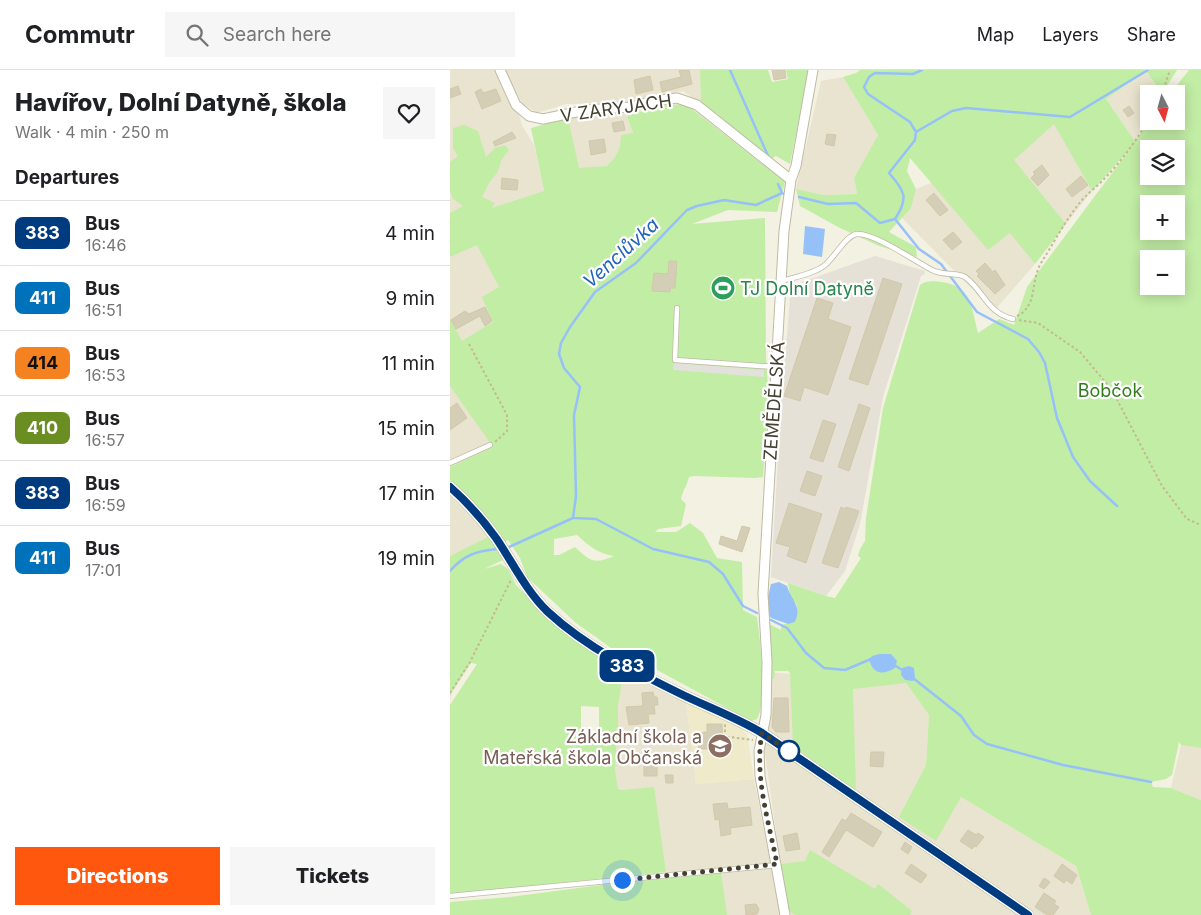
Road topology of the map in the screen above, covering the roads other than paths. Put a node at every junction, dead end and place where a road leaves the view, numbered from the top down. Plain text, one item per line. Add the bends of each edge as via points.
1 (500, 70) edge
2 (813, 70) edge
3 (791, 180) junction
4 (782, 281) junction
5 (677, 308) dead end
6 (1013, 319) road end
7 (776, 367) junction
8 (490, 445) road end
9 (450, 463) edge
10 (450, 487) edge
11 (761, 737) junction
12 (777, 864) junction
13 (450, 896) edge
14 (785, 915) edge
15 (1028, 915) edge

1 - 3 street, V ZARYJACH via 516,105 529,116 543,119 677,98 697,104
2 - 3 street, ZEMĚDĚLSKÁ
3 - 4 street, ZEMĚDĚLSKÁ
4 - 6 lane via 824,266 850,237 858,234 875,239 934,271 965,277 994,311
4 - 7 street, ZEMĚDĚLSKÁ
5 - 7 lane via 675,360
7 - 11 street, ZEMĚDĚLSKÁ via 763,594 766,715
8 - 9 lane
10 - 11 street via 496,538 516,571 547,611 570,631 684,695 742,721
11 - 12 street, ZEMĚDĚLSKÁ via 760,776
11 - 15 street
12 - 13 lane
12 - 14 street, ZEMĚDĚLSKÁ

